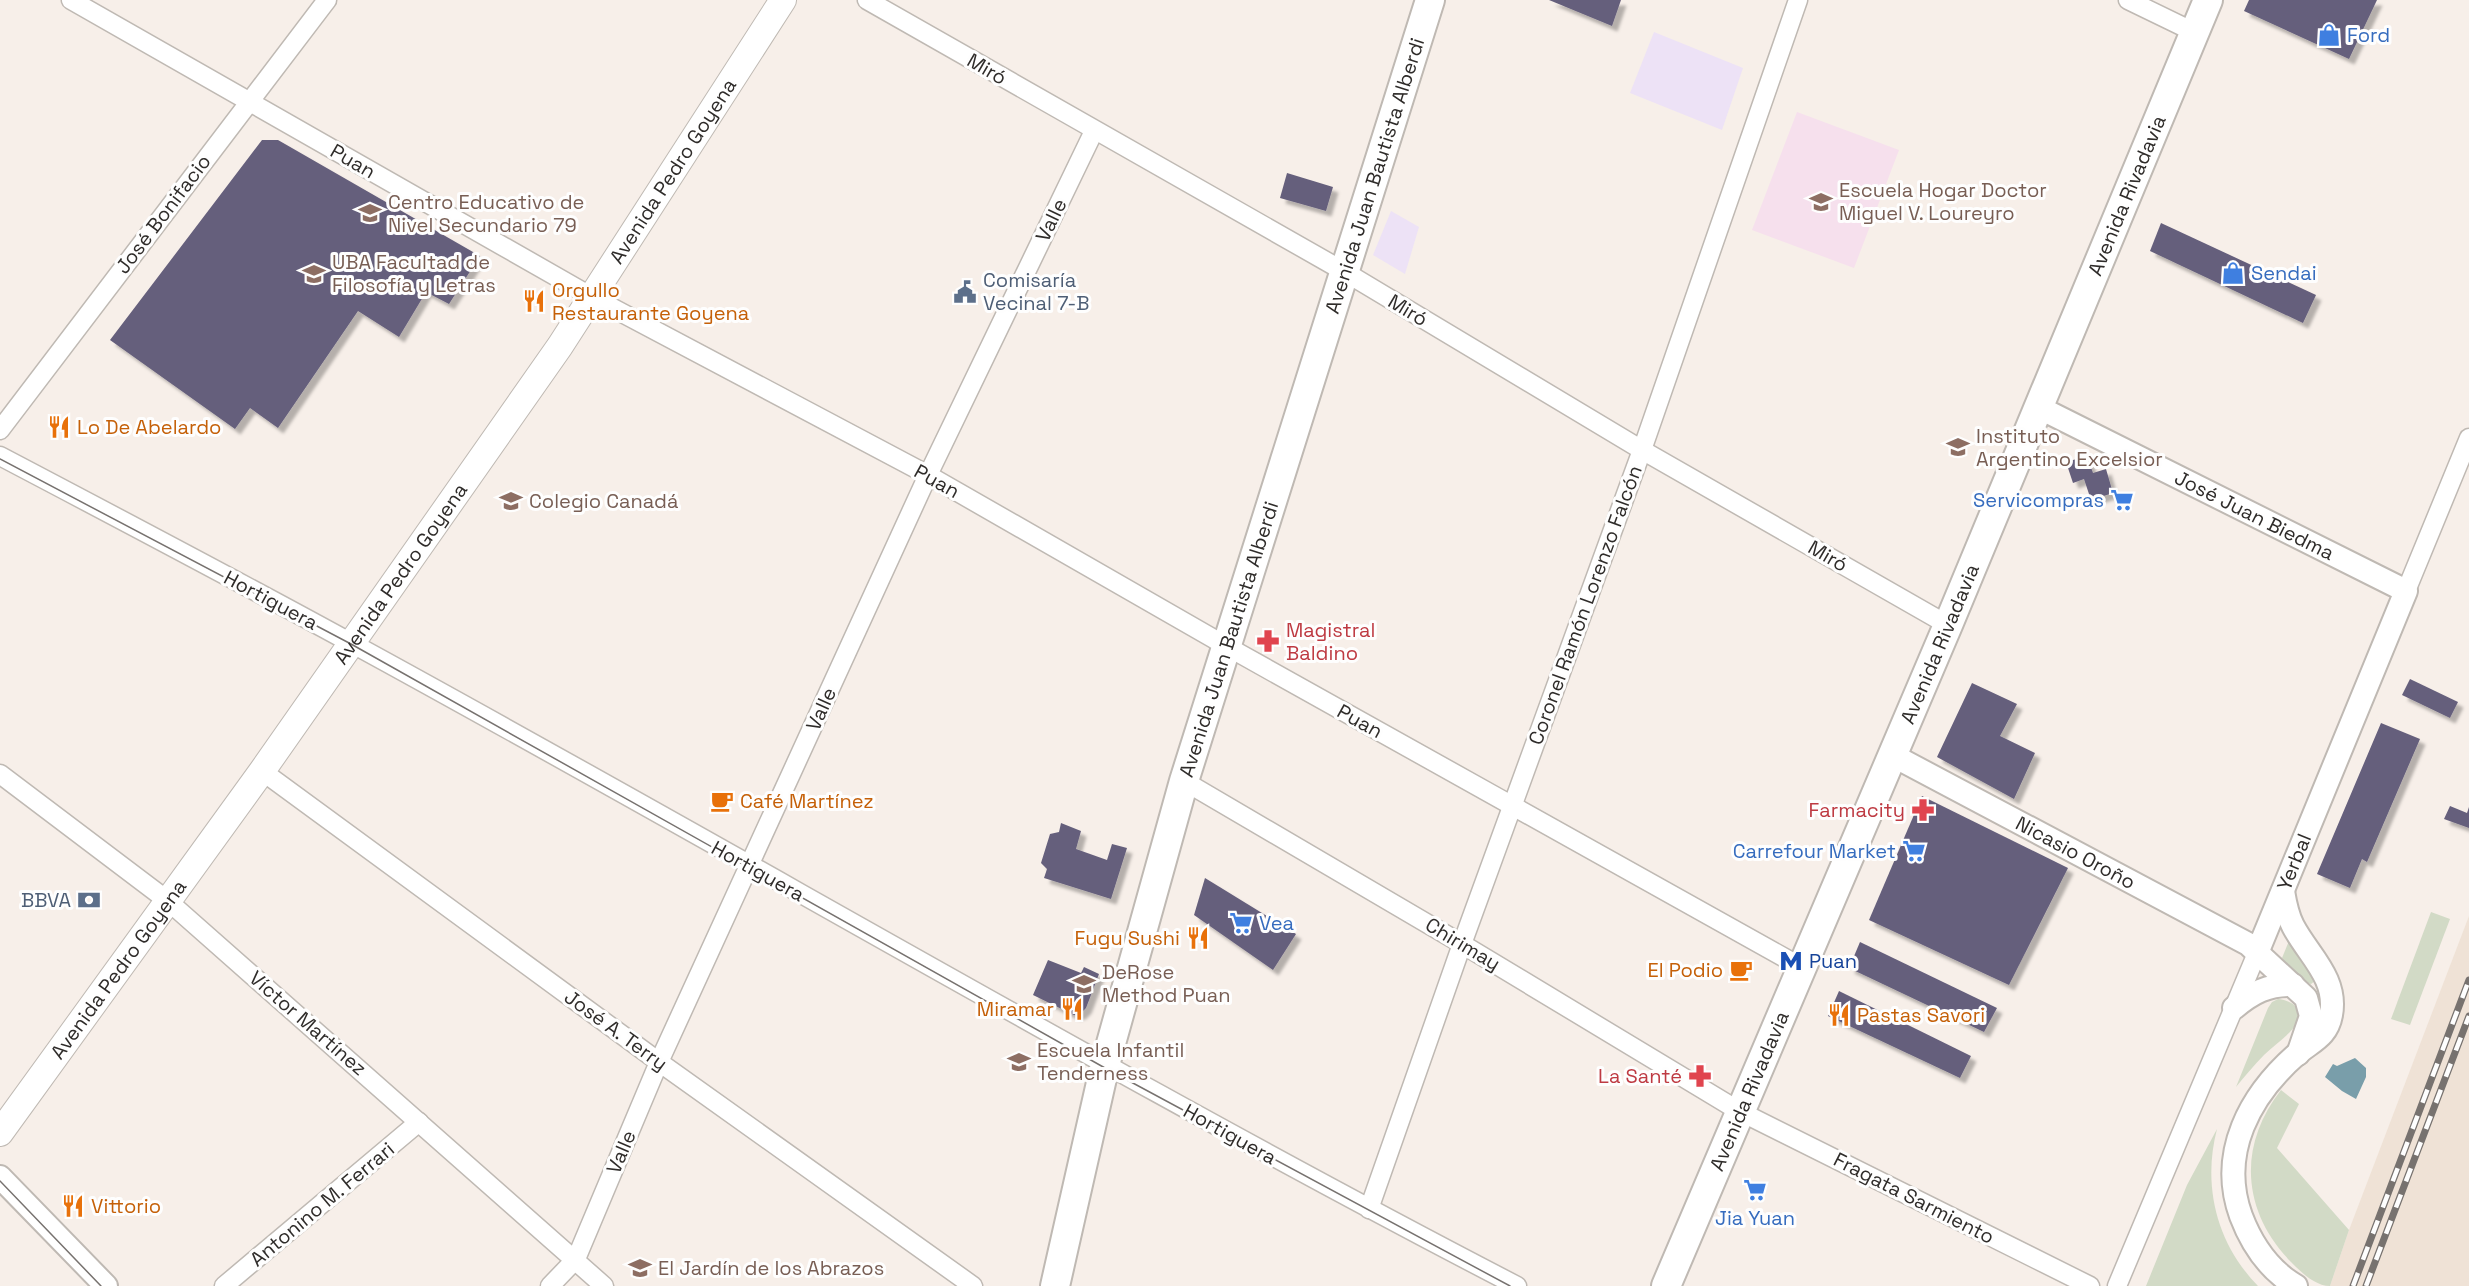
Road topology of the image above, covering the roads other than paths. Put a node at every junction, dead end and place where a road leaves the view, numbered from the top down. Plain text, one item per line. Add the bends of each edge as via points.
1 (71, 0) edge
2 (327, 0) edge
3 (783, 0) edge
4 (867, 0) edge
5 (1430, 0) edge
6 (1798, 0) edge
7 (2128, 0) edge
8 (2208, 0) edge
9 (2194, 32) junction
10 (248, 102) junction
11 (1094, 131) junction
12 (1345, 272) junction
13 (592, 297) junction
14 (2038, 407) junction
15 (0, 429) edge
16 (2469, 438) edge
17 (1642, 450) junction
18 (0, 456) edge
19 (928, 475) junction
20 (2406, 591) junction
21 (1948, 625) junction
22 (352, 643) junction
23 (1228, 647) junction
24 (1892, 755) junction
25 (262, 771) junction
26 (0, 774) edge
27 (1184, 781) junction
28 (1512, 807) junction
29 (750, 866) junction
30 (2283, 891) junction
31 (168, 901) junction
32 (1462, 944) junction
33 (2258, 953) junction
34 (1801, 967) junction
35 (2293, 985) junction
36 (2234, 1008) junction
37 (2298, 1054) junction
38 (659, 1062) junction
39 (1105, 1065) junction
40 (1739, 1111) junction
41 (419, 1122) junction
42 (0, 1133) edge
43 (0, 1177) edge
44 (1369, 1209) junction
45 (576, 1259) junction
46 (106, 1286) edge
47 (224, 1286) edge
48 (550, 1286) edge
49 (604, 1286) edge
50 (973, 1286) edge
51 (1055, 1286) edge
52 (1517, 1286) edge
53 (1666, 1286) edge
54 (2090, 1286) edge
55 (2117, 1286) edge
56 (2296, 1286) edge

1 - 10 street, Puan
2 - 10 street, José Bonifacio
3 - 13 main road, Avenida Pedro Goyena
4 - 11 street, Miró
5 - 12 main road, Avenida Juan Bautista Alberdi
6 - 17 street, Coronel Ramón Lorenzo Falcón
7 - 9 street
8 - 9 main road, Avenida Rivadavia
9 - 14 main road, Avenida Rivadavia
10 - 13 street, Puan
10 - 15 street, José Bonifacio
11 - 12 street, Miró
11 - 19 street, Valle
12 - 17 street, Miró
12 - 23 main road, Avenida Juan Bautista Alberdi
13 - 19 street, Puan
13 - 22 main road, Avenida Pedro Goyena
14 - 20 street, José Juan Biedma
14 - 21 main road, Avenida Rivadavia
16 - 20 street, Yerbal
17 - 21 street, Miró
17 - 28 street, Coronel Ramón Lorenzo Falcón
18 - 22 street, Hortiguera
19 - 23 street, Puan
19 - 29 street, Valle
20 - 30 street, Yerbal
21 - 24 main road, Avenida Rivadavia
22 - 25 main road, Avenida Pedro Goyena
22 - 29 street, Hortiguera
23 - 27 main road, Avenida Juan Bautista Alberdi
23 - 28 street, Puan
24 - 33 street, Nicasio Oroño via 2237,937
24 - 34 main road, Avenida Rivadavia
25 - 31 main road, Avenida Pedro Goyena
25 - 38 street, José A. Terry
26 - 31 street, Víctor Martínez
27 - 32 street, Chirimay
27 - 39 main road, Avenida Juan Bautista Alberdi
28 - 32 street, Coronel Ramón Lorenzo Falcón
28 - 34 street, Puan
29 - 38 street, Valle
29 - 39 street, Hortiguera
30 - 33 street, Yerbal
30 - 37 street via 2293,926 2325,973 2332,996 2328,1027
31 - 41 street, Víctor Martínez
31 - 42 main road, Avenida Pedro Goyena
32 - 40 street, Chirimay
32 - 44 street, Coronel Ramón Lorenzo Falcón
33 - 35 street, Nicasio Oroño
33 - 36 street, Yerbal
34 - 40 main road, Avenida Rivadavia
35 - 36 street via 2265,988
35 - 37 street, Nicasio Oroño via 2306,998 2311,1016
36 - 55 street, Yerbal
37 - 56 street via 2250,1109 2239,1133 2234,1171 2234,1187 2247,1232 2277,1273
38 - 45 street, Valle
38 - 50 street, José A. Terry
39 - 44 street, Hortiguera
39 - 51 main road, Avenida Juan Bautista Alberdi
40 - 53 main road, Avenida Rivadavia
40 - 54 street, Fragata Sarmiento
41 - 45 street, Víctor Martínez
41 - 47 street, Antonino M. Ferrari
43 - 46 street
44 - 52 street, Hortiguera
45 - 48 street, Valle
45 - 49 street, Víctor Martínez

